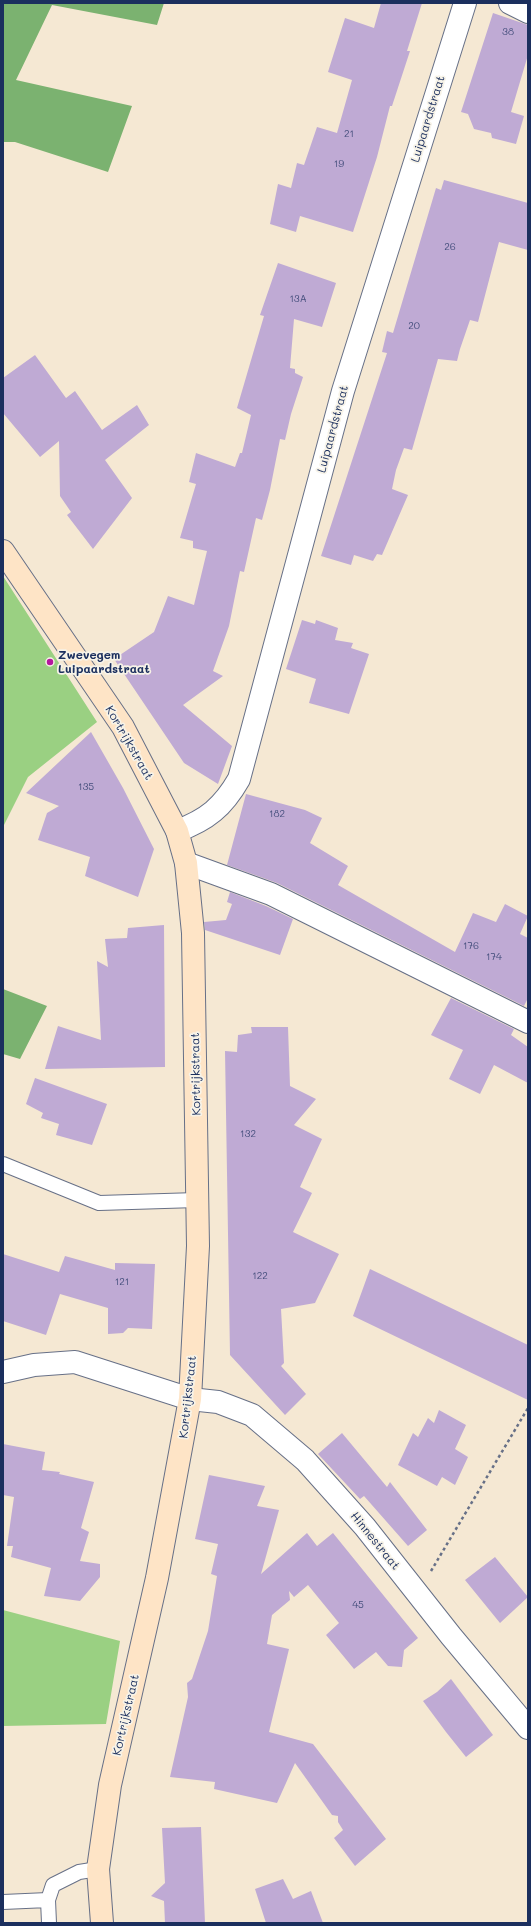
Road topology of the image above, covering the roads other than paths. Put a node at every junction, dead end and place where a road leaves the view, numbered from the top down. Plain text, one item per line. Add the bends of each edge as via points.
1 (465, 3) edge
2 (510, 3) edge
3 (528, 12) edge
4 (3, 551) edge
5 (177, 832) junction
6 (186, 863) junction
7 (528, 1022) edge
8 (3, 1164) edge
9 (197, 1200) junction
10 (3, 1372) edge
11 (190, 1399) junction
12 (528, 1728) edge
13 (98, 1869) junction
14 (48, 1900) junction
15 (3, 1902) edge
16 (48, 1923) edge
17 (102, 1923) edge

1 - 5 street, Luipaardstraat via 343,391 239,779 230,796 216,810
2 - 3 street
4 - 5 main road, Kortrijkstraat via 122,727
5 - 6 main road, Kortrijkstraat
6 - 7 street via 271,894
6 - 9 main road, Kortrijkstraat via 194,933
8 - 9 lane via 99,1203
9 - 11 main road, Kortrijkstraat via 198,1246
10 - 11 street, Hinnestraat via 34,1365 75,1362
11 - 12 street, Hinnestraat via 218,1402 252,1415 305,1460 366,1527
11 - 13 main road, Kortrijkstraat via 157,1578 110,1785
13 - 14 lane via 79,1872 53,1885
13 - 17 main road, Kortrijkstraat
14 - 15 lane
14 - 16 lane

